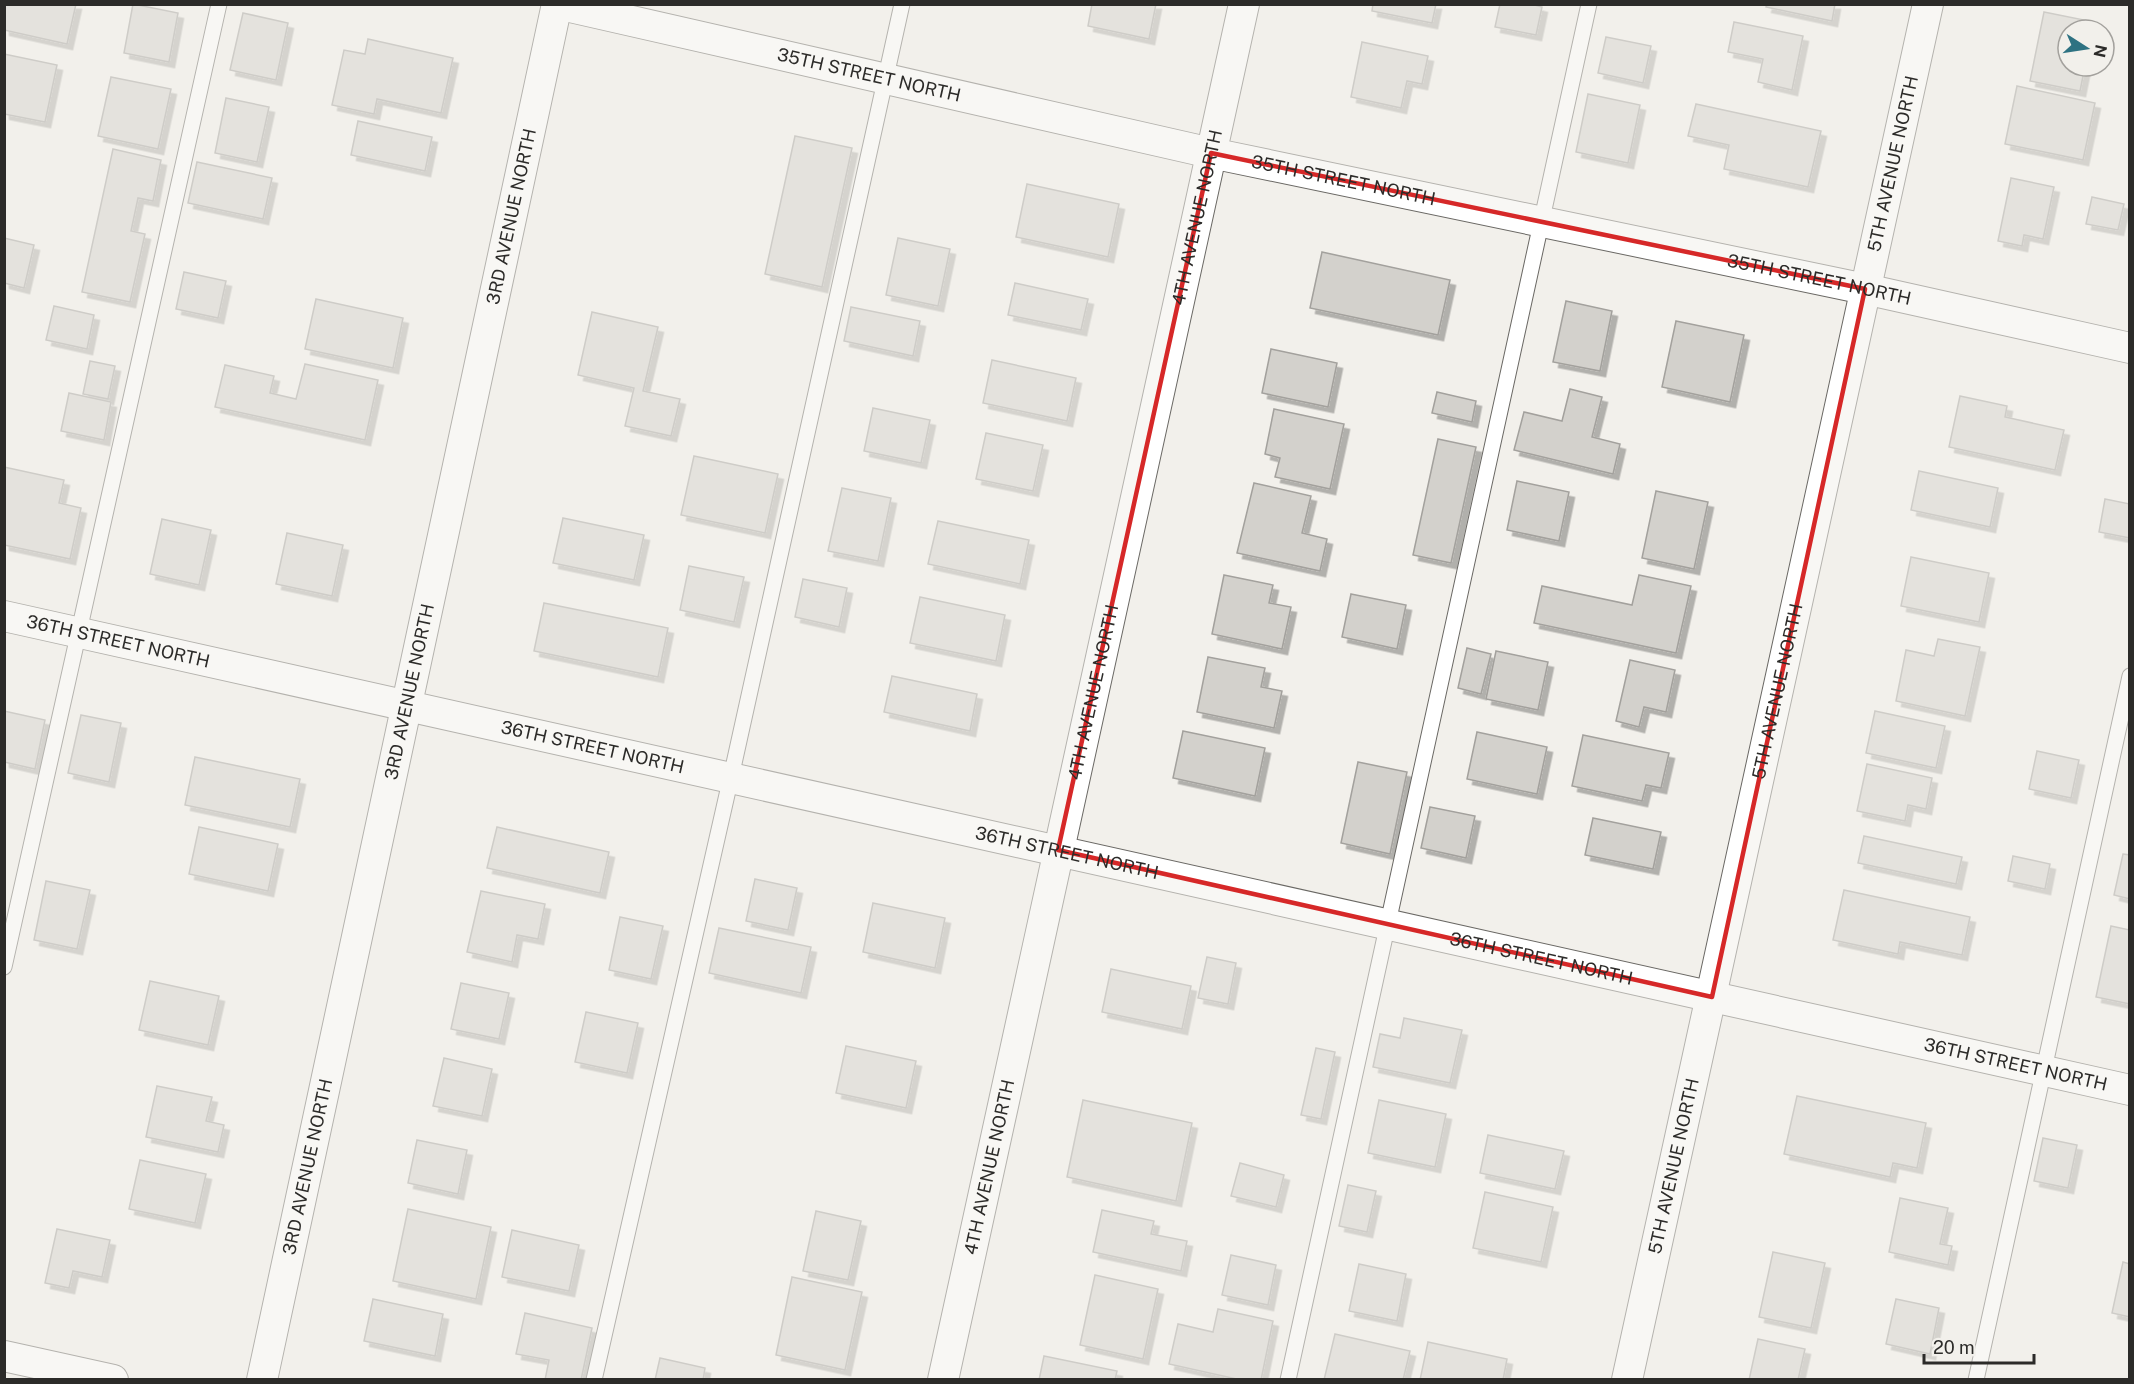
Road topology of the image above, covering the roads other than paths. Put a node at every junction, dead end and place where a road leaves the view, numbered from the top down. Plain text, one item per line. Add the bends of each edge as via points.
1 (219, 4) edge
2 (557, 4) edge
3 (902, 4) edge
4 (1244, 4) edge
5 (1589, 4) edge
6 (1928, 4) edge
7 (885, 79) junction
8 (1211, 153) junction
9 (1540, 222) junction
10 (1865, 289) junction
11 (2130, 348) edge
12 (4, 615) edge
13 (80, 632) junction
14 (2130, 676) edge
15 (407, 705) junction
16 (731, 777) junction
17 (1058, 850) junction
18 (1387, 924) junction
19 (4, 967) edge
20 (1712, 997) junction
21 (2044, 1071) junction
22 (2130, 1090) edge
23 (4, 1356) edge
24 (113, 1380) edge
25 (262, 1380) edge
26 (594, 1380) edge
27 (942, 1380) edge
28 (1288, 1380) edge
29 (1627, 1380) edge
30 (1976, 1380) edge

1 - 13 lane
2 - 7 street, 35TH STREET NORTH
2 - 15 street, 3RD AVENUE NORTH
3 - 7 lane
4 - 8 street, 4TH AVENUE NORTH
5 - 9 lane
6 - 10 street, 5TH AVENUE NORTH
7 - 8 street, 35TH STREET NORTH
7 - 16 lane
8 - 9 street, 35TH STREET NORTH
8 - 17 street, 4TH AVENUE NORTH
9 - 10 street, 35TH STREET NORTH
9 - 18 lane
10 - 11 street, 35TH STREET NORTH
10 - 20 street, 5TH AVENUE NORTH
12 - 13 street, 36TH STREET NORTH
13 - 15 street, 36TH STREET NORTH
13 - 19 lane
14 - 21 lane
15 - 16 street, 36TH STREET NORTH
15 - 25 street, 3RD AVENUE NORTH
16 - 17 street, 36TH STREET NORTH
16 - 26 lane
17 - 18 street, 36TH STREET NORTH
17 - 27 street, 4TH AVENUE NORTH
18 - 20 street, 36TH STREET NORTH
18 - 28 lane
20 - 21 street, 36TH STREET NORTH
20 - 29 street, 5TH AVENUE NORTH
21 - 22 street, 36TH STREET NORTH
21 - 30 lane
23 - 24 street

